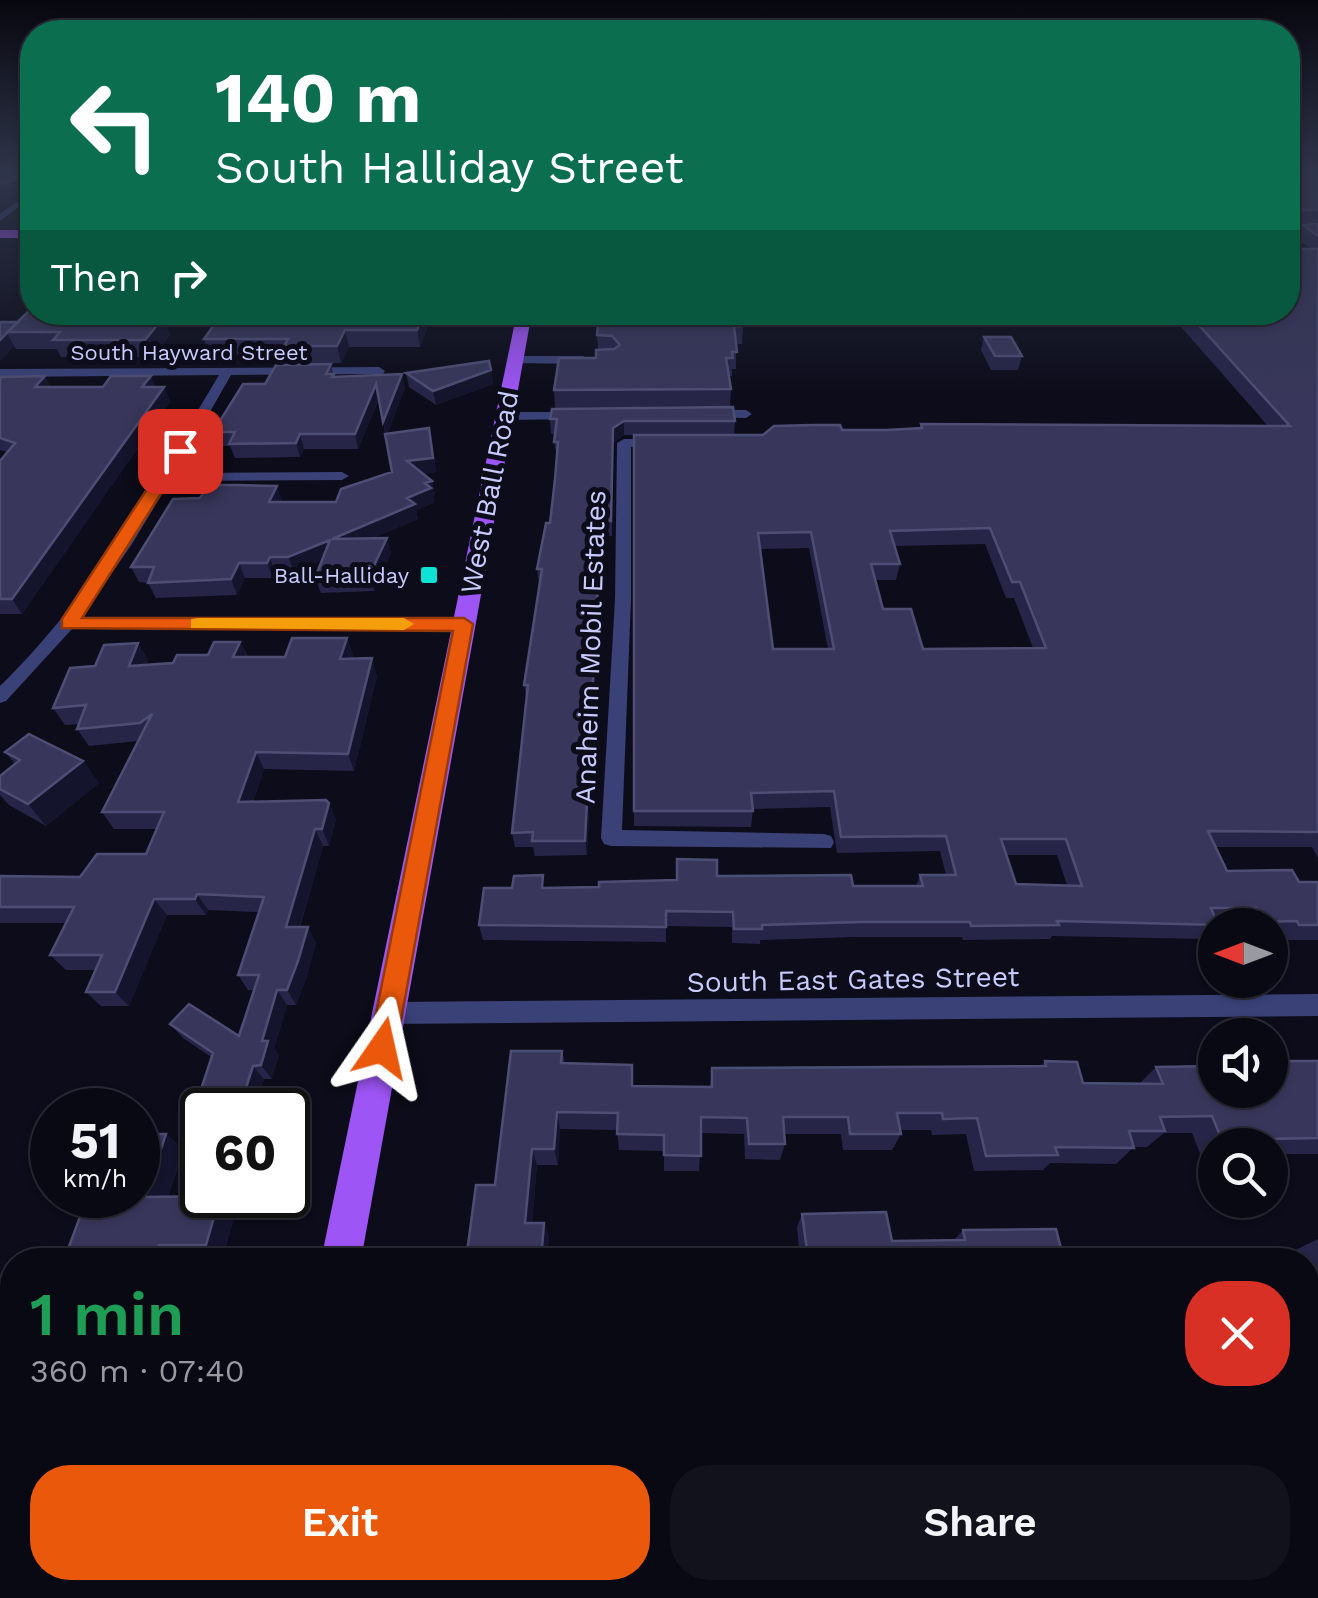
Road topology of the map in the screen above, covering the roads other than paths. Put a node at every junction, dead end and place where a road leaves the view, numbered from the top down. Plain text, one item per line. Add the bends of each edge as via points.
1 (522, 325) edge
2 (515, 360) junction
3 (593, 360) edge
4 (379, 371) edge
5 (228, 372) junction
6 (0, 373) edge
7 (695, 414) edge
8 (746, 414) dead end
9 (504, 416) junction
10 (583, 416) edge
11 (683, 443) edge
12 (342, 476) dead end
13 (164, 477) junction
14 (69, 624) junction
15 (464, 624) junction
16 (0, 698) edge
17 (824, 842) dead end
18 (1318, 1005) edge
19 (390, 1014) junction
20 (343, 1248) edge

1 - 2 main road, West Ball Road
2 - 3 street
2 - 9 main road, West Ball Road
4 - 5 street, South Hayward Street
5 - 6 street, South Hayward Street
5 - 13 street
7 - 8 street
9 - 10 street
9 - 15 main road, West Ball Road
11 - 17 street, Anaheim Mobil Estates via 624,443 611,838
12 - 13 street
13 - 14 street
14 - 15 street
14 - 16 street
15 - 19 main road, West Ball Road
18 - 19 street, South East Gates Street
19 - 20 main road, West Ball Road

